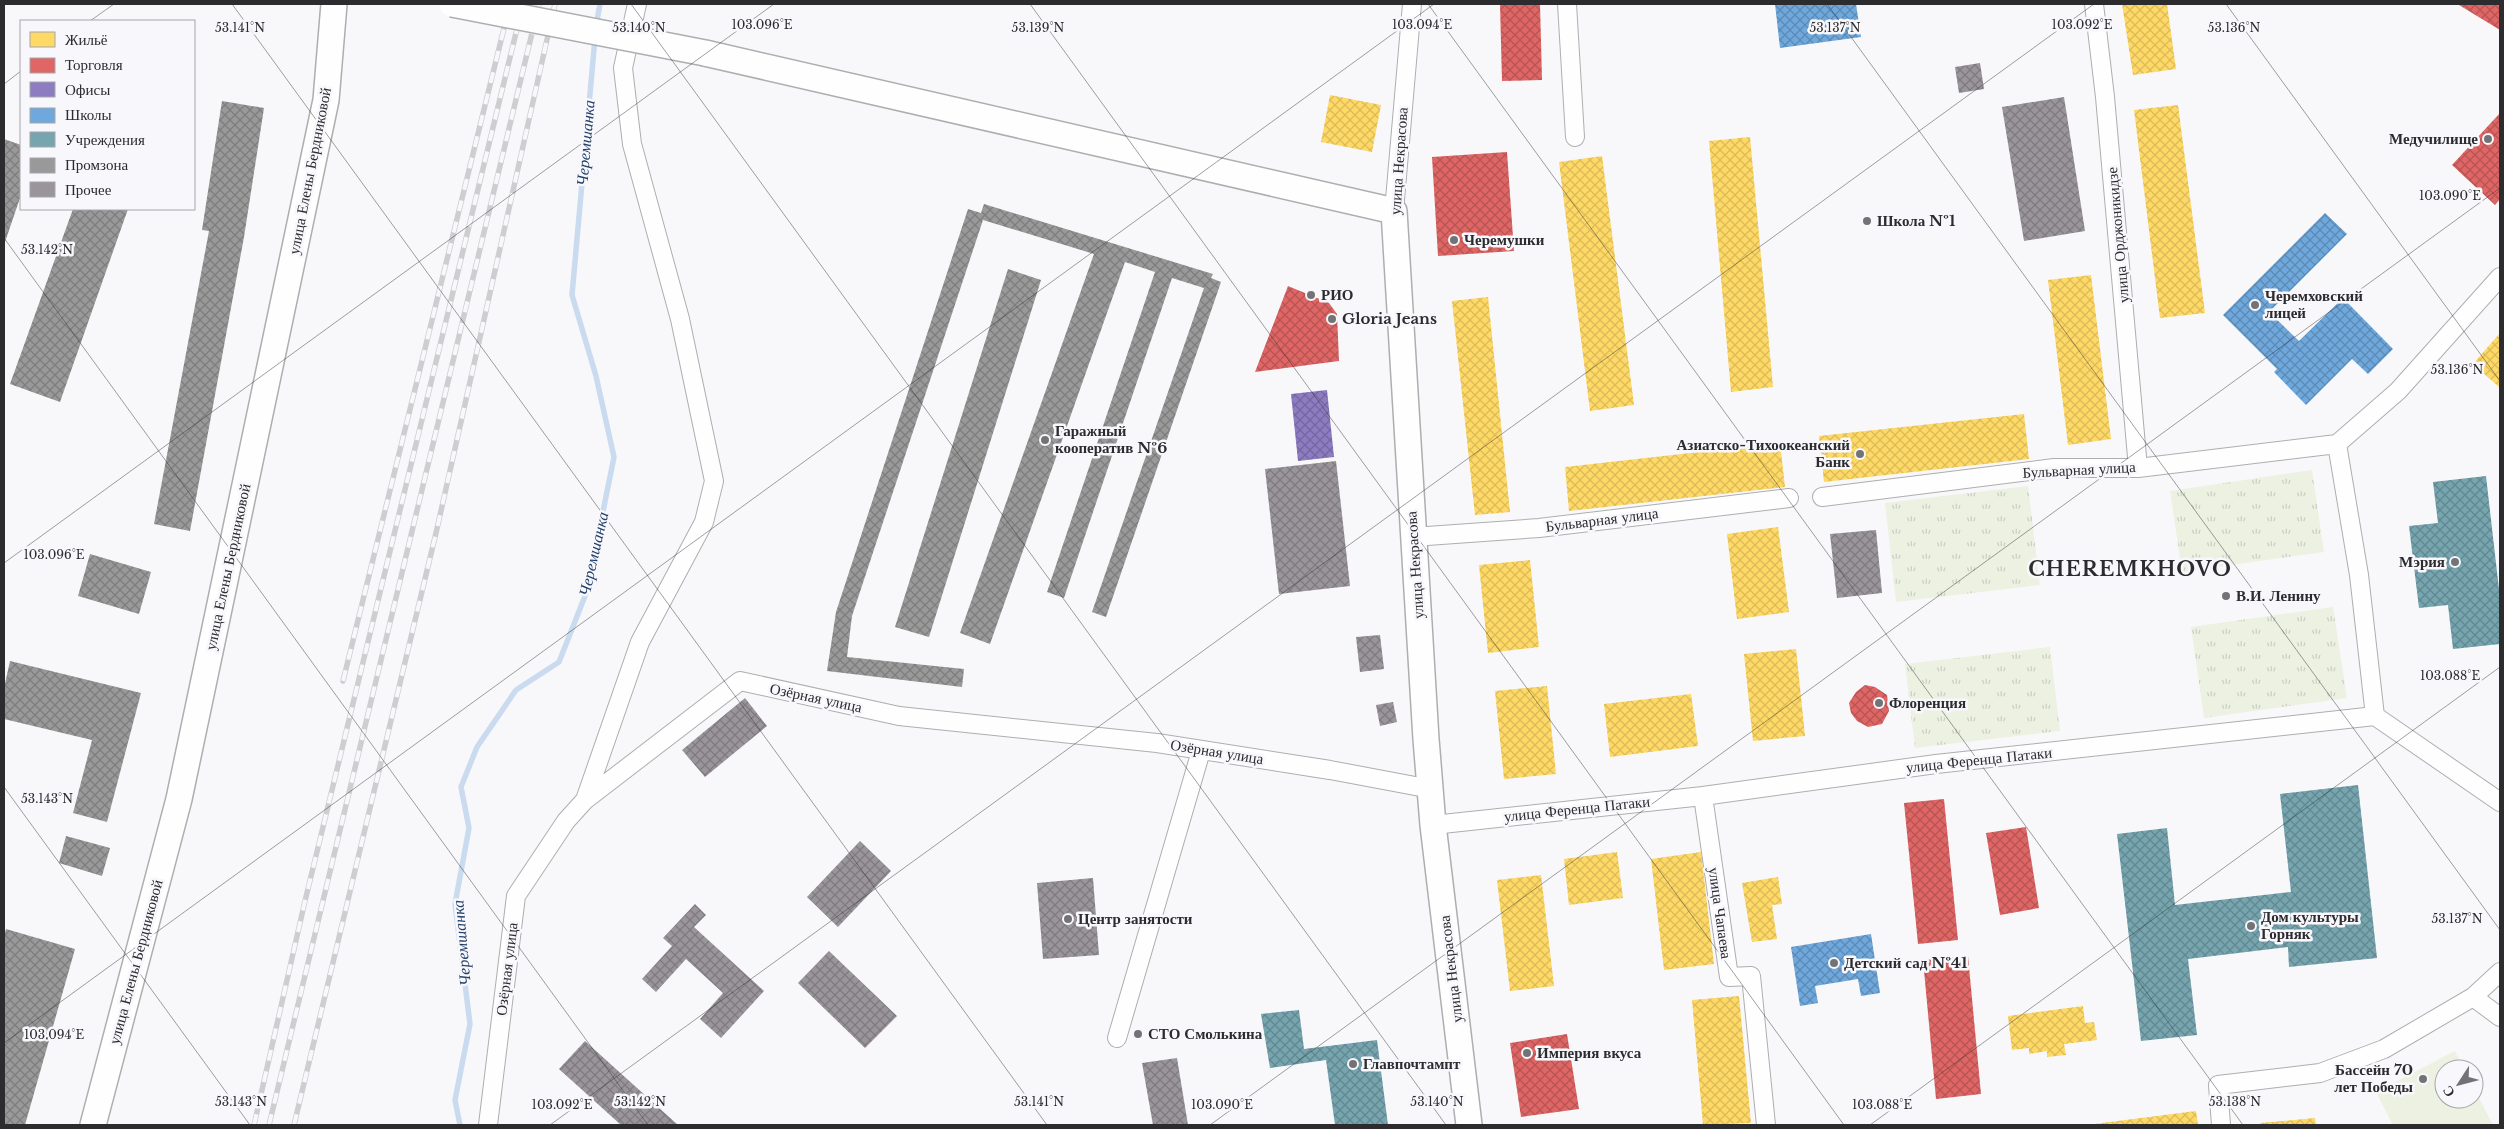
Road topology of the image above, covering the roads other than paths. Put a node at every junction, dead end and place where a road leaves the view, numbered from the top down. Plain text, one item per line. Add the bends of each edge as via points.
1 (334, 4) edge
2 (452, 4) edge
3 (637, 4) edge
4 (1412, 4) edge
5 (1567, 4) edge
6 (2094, 4) edge
7 (1575, 137) dead end
8 (1394, 211) junction
9 (2500, 276) edge
10 (2337, 444) junction
11 (2138, 468) junction
12 (1822, 497) dead end
13 (1789, 498) dead end
14 (1413, 537) junction
15 (2374, 716) junction
16 (1201, 751) junction
17 (1431, 789) junction
18 (1703, 796) junction
19 (584, 800) junction
20 (2500, 802) edge
21 (1433, 825) junction
22 (2500, 972) edge
23 (2473, 997) junction
24 (2500, 1017) edge
25 (1117, 1038) dead end
26 (94, 1125) edge
27 (488, 1125) edge
28 (1469, 1125) edge
29 (1766, 1125) edge
30 (2221, 1125) edge

1 - 26 main road, улица Елены Бердниковой via 326,100 179,799
2 - 8 main road, bridge via 704,54
3 - 19 street via 623,68 632,144 680,319 714,481 704,522 640,642
4 - 8 street, улица Некрасова
5 - 7 street
6 - 11 street, улица Орджоникидзе
8 - 14 main road, улица Некрасова
9 - 10 street via 2398,391
10 - 11 street, Бульварная улица
10 - 15 street via 2359,575
11 - 12 street, Бульварная улица via 2054,468
13 - 14 street, Бульварная улица via 1539,528
14 - 17 main road, улица Некрасова
15 - 18 street, улица Ференца Патаки via 1936,764
15 - 20 street
16 - 17 street, Озёрная улица
16 - 19 street, Озёрная улица via 1156,743 899,716 740,682
16 - 25 street
17 - 21 main road, улица Некрасова
18 - 21 street, улица Ференца Патаки
18 - 29 street, улица Чапаева via 1729,977 1751,976
19 - 27 street, Озёрная улица via 516,896
21 - 28 main road, улица Некрасова
22 - 23 street
23 - 24 street
23 - 30 street via 2384,1049 2320,1073 2218,1085

